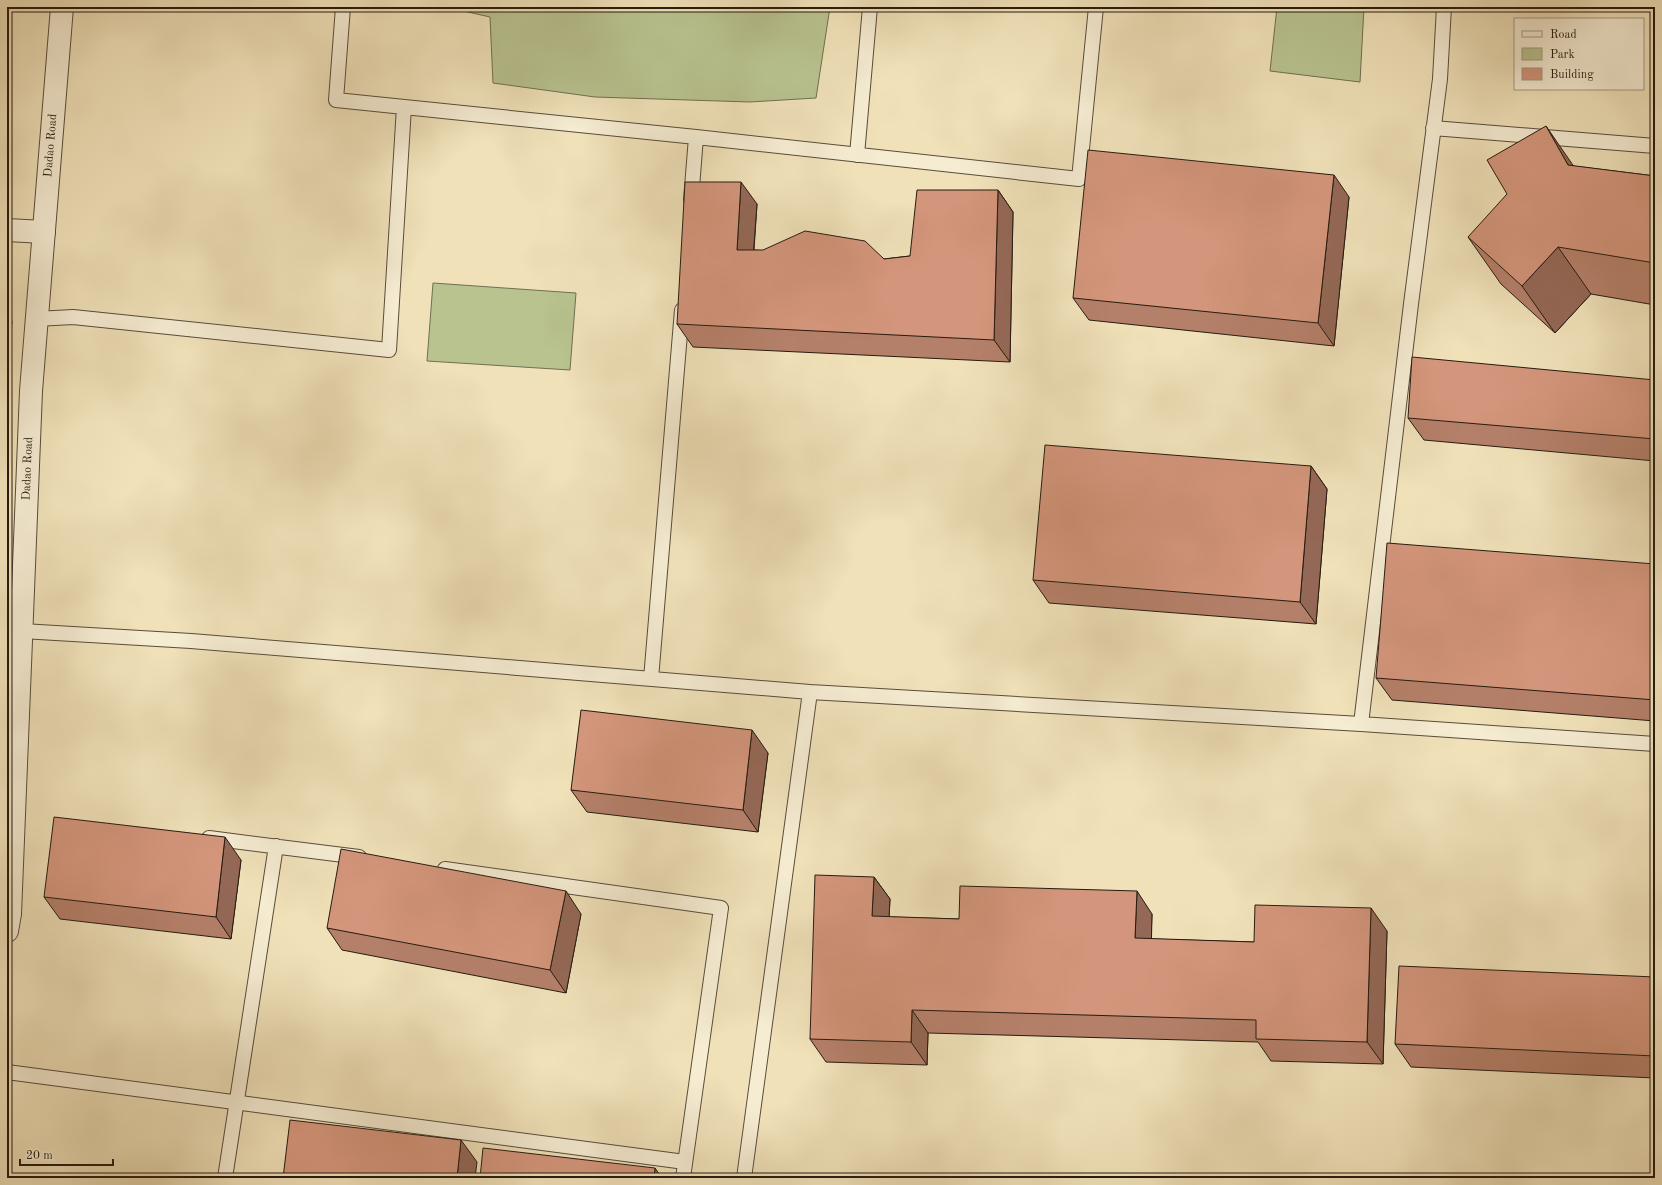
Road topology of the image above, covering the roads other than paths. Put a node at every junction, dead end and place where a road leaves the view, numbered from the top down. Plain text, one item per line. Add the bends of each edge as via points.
1 (62, 7) edge
2 (343, 7) edge
3 (870, 7) edge
4 (1096, 7) edge
5 (1444, 7) edge
6 (404, 107) junction
7 (1433, 128) junction
8 (696, 137) junction
9 (1655, 146) edge
10 (857, 155) junction
11 (690, 215) edge
12 (7, 230) edge
13 (44, 232) junction
14 (683, 294) edge
15 (36, 319) junction
16 (1403, 365) junction
17 (1419, 366) edge
18 (22, 631) junction
19 (651, 679) junction
20 (810, 692) junction
21 (1361, 724) junction
22 (1655, 744) edge
23 (199, 837) edge
24 (276, 846) junction
25 (370, 859) edge
26 (432, 868) edge
27 (8, 920) edge
28 (7, 1072) edge
29 (236, 1102) junction
30 (685, 1162) junction
31 (225, 1178) edge
32 (683, 1178) edge
33 (744, 1178) edge

1 - 13 street, Dadao Road
2 - 6 lane via 336,100
3 - 10 lane
4 - 10 lane via 1079,179
5 - 7 lane via 1440,79
6 - 8 lane
6 - 15 lane via 389,350 73,317
7 - 9 lane
7 - 16 lane
8 - 10 lane
8 - 11 lane
12 - 13 street
13 - 15 street, Dadao Road
14 - 19 lane
15 - 18 street, Dadao Road
16 - 17 lane
16 - 21 lane
18 - 19 lane via 191,641
18 - 27 street, Dadao Road
19 - 20 lane
20 - 21 lane
20 - 33 lane
21 - 22 lane
23 - 24 lane
24 - 25 lane
24 - 29 lane
26 - 30 lane via 721,908
28 - 29 lane
29 - 30 lane
29 - 31 lane
30 - 32 lane

